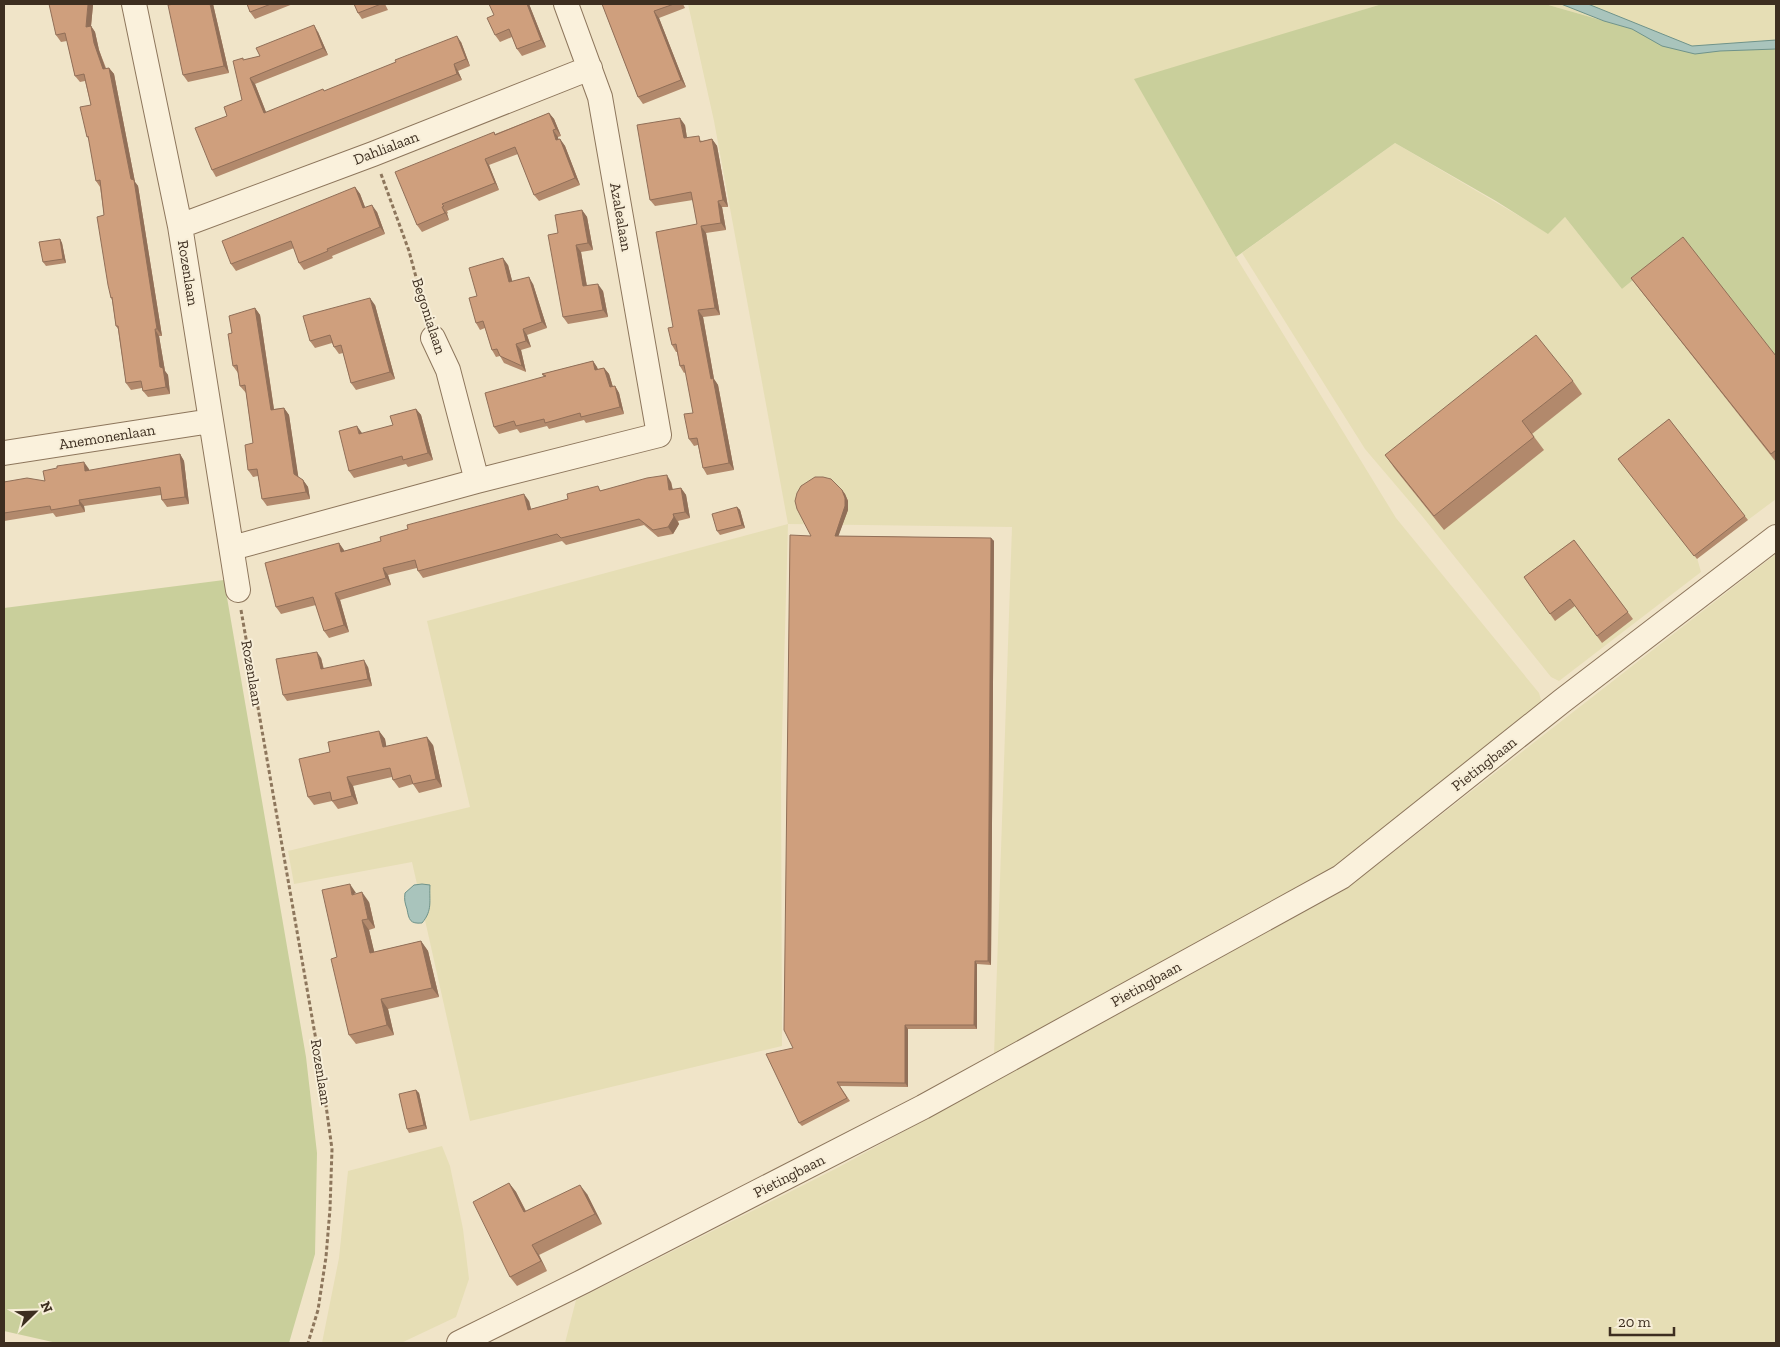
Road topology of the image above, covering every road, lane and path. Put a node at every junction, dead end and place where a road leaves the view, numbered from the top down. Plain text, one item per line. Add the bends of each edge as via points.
1 (134, 4) edge
2 (566, 4) edge
3 (590, 68) junction
4 (373, 154) junction
5 (180, 226) junction
6 (433, 338) joint
7 (211, 421) junction
8 (4, 452) edge
9 (478, 481) junction
10 (1776, 536) edge
11 (232, 548) junction
12 (238, 590) joint
13 (308, 1343) edge
14 (458, 1343) edge

1 - 5 street, Rozenlaan
2 - 3 street, Azalealaan
3 - 4 street, Dahlialaan
3 - 9 street, Azalealaan via 600,97 659,435
4 - 5 street, Dahlialaan
4 - 6 path, Begonialaan via 409,251
5 - 7 street, Rozenlaan
6 - 9 street, Begonialaan via 448,370
7 - 8 street, Anemonenlaan
7 - 11 street, Rozenlaan
9 - 11 street
10 - 14 street, Pietingbaan via 1341,876 923,1107
11 - 12 street, Rozenlaan
12 - 13 path, Rozenlaan via 331,1140 326,1257 318,1310

